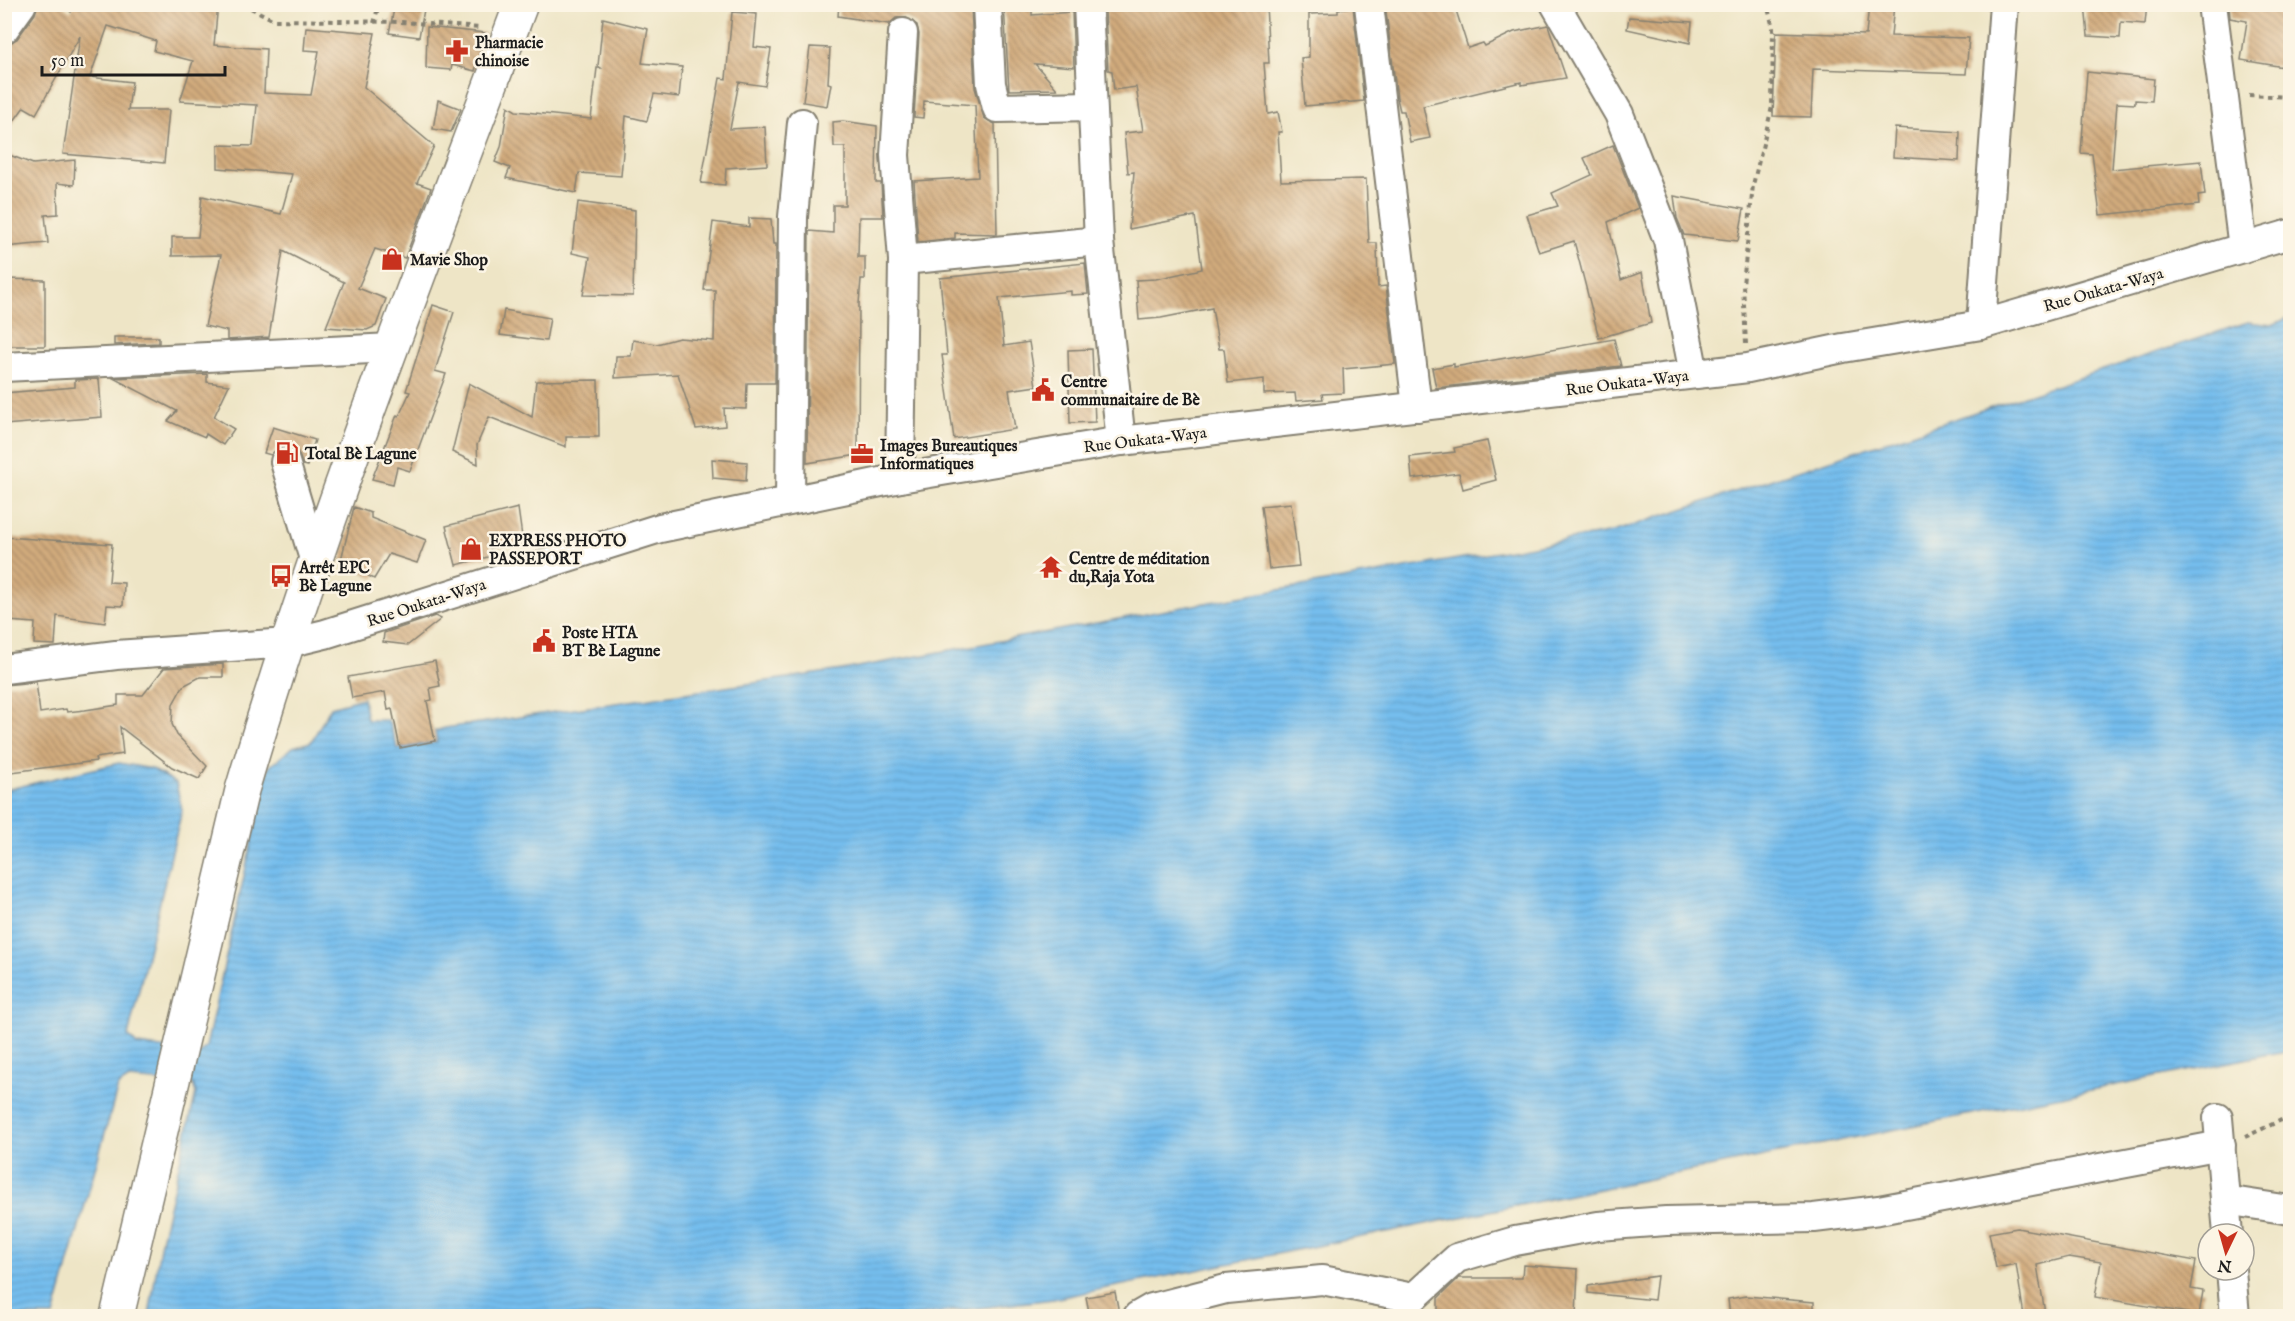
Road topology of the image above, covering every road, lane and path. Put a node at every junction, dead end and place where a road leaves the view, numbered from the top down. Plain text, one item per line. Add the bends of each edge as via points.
1 (22, 4) edge
2 (243, 4) edge
3 (379, 4) edge
4 (987, 4) edge
5 (1088, 4) edge
6 (1372, 4) edge
7 (1555, 4) edge
8 (1767, 4) edge
9 (2004, 4) edge
10 (2212, 4) edge
11 (517, 18) edge
12 (374, 23) junction
13 (4, 29) edge
14 (903, 33) dead end
15 (2222, 94) junction
16 (2290, 97) edge
17 (1091, 106) junction
18 (802, 123) dead end
19 (2290, 234) edge
20 (1100, 241) junction
21 (2243, 248) junction
22 (903, 260) junction
23 (1981, 325) junction
24 (392, 348) junction
25 (4, 367) edge
26 (1748, 368) junction
27 (1694, 374) junction
28 (1417, 407) junction
29 (1121, 441) junction
30 (285, 462) dead end
31 (900, 478) junction
32 (790, 500) junction
33 (314, 560) junction
34 (288, 644) junction
35 (4, 669) edge
36 (2290, 1116) edge
37 (2220, 1132) junction
38 (2225, 1200) junction
39 (2290, 1210) edge
40 (2227, 1222) edge
41 (2232, 1282) edge
42 (1413, 1307) edge
43 (117, 1317) edge
44 (1138, 1317) edge
45 (2235, 1317) edge

1 - 13 street
2 - 12 path via 274,20
3 - 12 path
4 - 17 street via 997,108
5 - 17 street
6 - 28 street via 1369,5
7 - 27 street via 1619,114 1668,240
8 - 26 path via 1773,28 1772,106 1753,184 1743,285
9 - 23 street
10 - 15 street
11 - 12 path
11 - 24 main road
14 - 22 street via 895,155
15 - 16 path
15 - 21 street
17 - 20 street
18 - 32 street via 793,216
19 - 21 street, Rue Oukata-Waya
20 - 22 street
20 - 29 street
21 - 23 street, Rue Oukata-Waya
22 - 31 street
23 - 26 street, Rue Oukata-Waya
24 - 25 street
24 - 33 main road
26 - 27 street, Rue Oukata-Waya
27 - 28 street, Rue Oukata-Waya
28 - 29 street, Rue Oukata-Waya
29 - 31 street, Rue Oukata-Waya
30 - 33 street
31 - 32 street, Rue Oukata-Waya
32 - 34 street, Rue Oukata-Waya via 660,528
33 - 34 main road
34 - 35 street, Rue Oukata-Waya via 116,655
34 - 43 main road via 242,790
36 - 37 path
37 - 38 street
37 - 42 street via 1880,1210 1814,1218 1598,1226 1515,1241 1457,1257
38 - 39 street
38 - 40 street
41 - 45 street
42 - 44 street via 1322,1280 1226,1289 1152,1308

